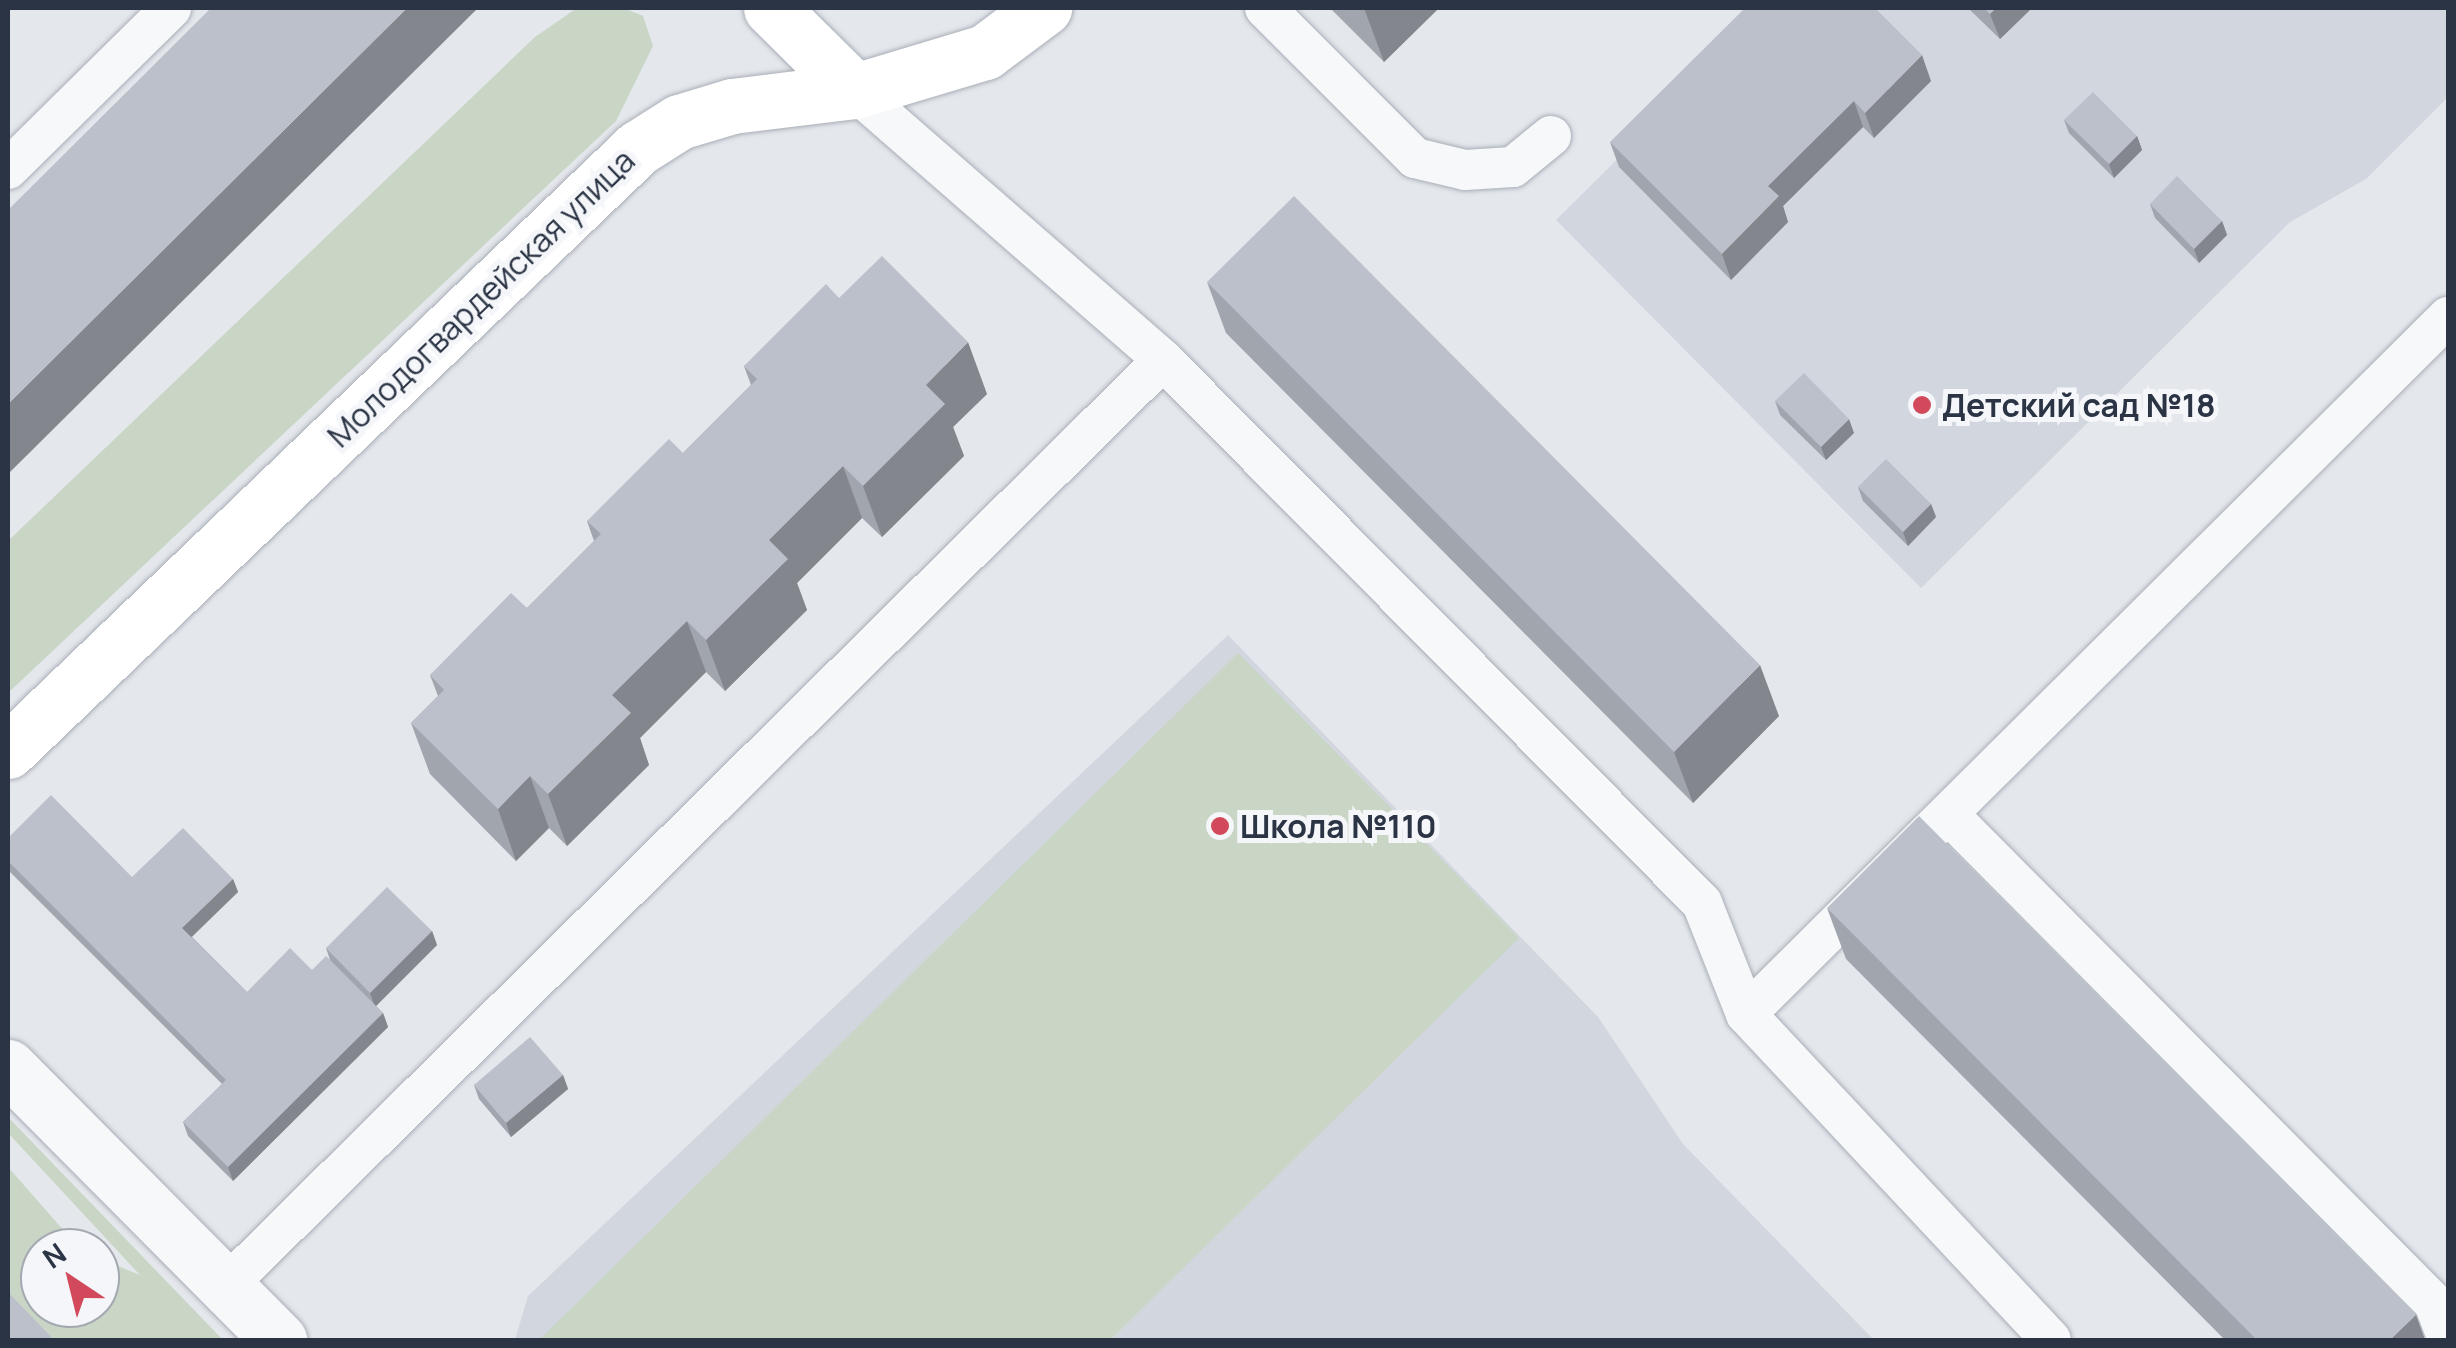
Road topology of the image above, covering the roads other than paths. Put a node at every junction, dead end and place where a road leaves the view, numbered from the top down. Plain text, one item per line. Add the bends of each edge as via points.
1 (171, 8) edge
2 (772, 8) edge
3 (1044, 8) edge
4 (1265, 8) edge
5 (855, 92) junction
6 (1551, 136) dead end
7 (8, 169) edge
8 (2448, 317) edge
9 (1163, 360) junction
10 (8, 751) edge
11 (1948, 814) junction
12 (1746, 1014) junction
13 (8, 1067) edge
14 (226, 1286) junction
15 (2442, 1296) edge
16 (279, 1340) edge
17 (2051, 1340) edge
18 (2448, 1340) edge

1 - 7 lane
2 - 5 street
3 - 5 street, Молодогвардейская улица via 985,52
4 - 6 lane via 1415,158 1465,170 1513,167
5 - 9 lane
5 - 10 street, Молодогвардейская улица via 732,106 679,122 638,148
8 - 11 lane
9 - 12 lane via 1702,903
9 - 14 lane
11 - 12 lane
11 - 15 lane
12 - 17 lane
13 - 14 street
14 - 16 street
15 - 18 lane

